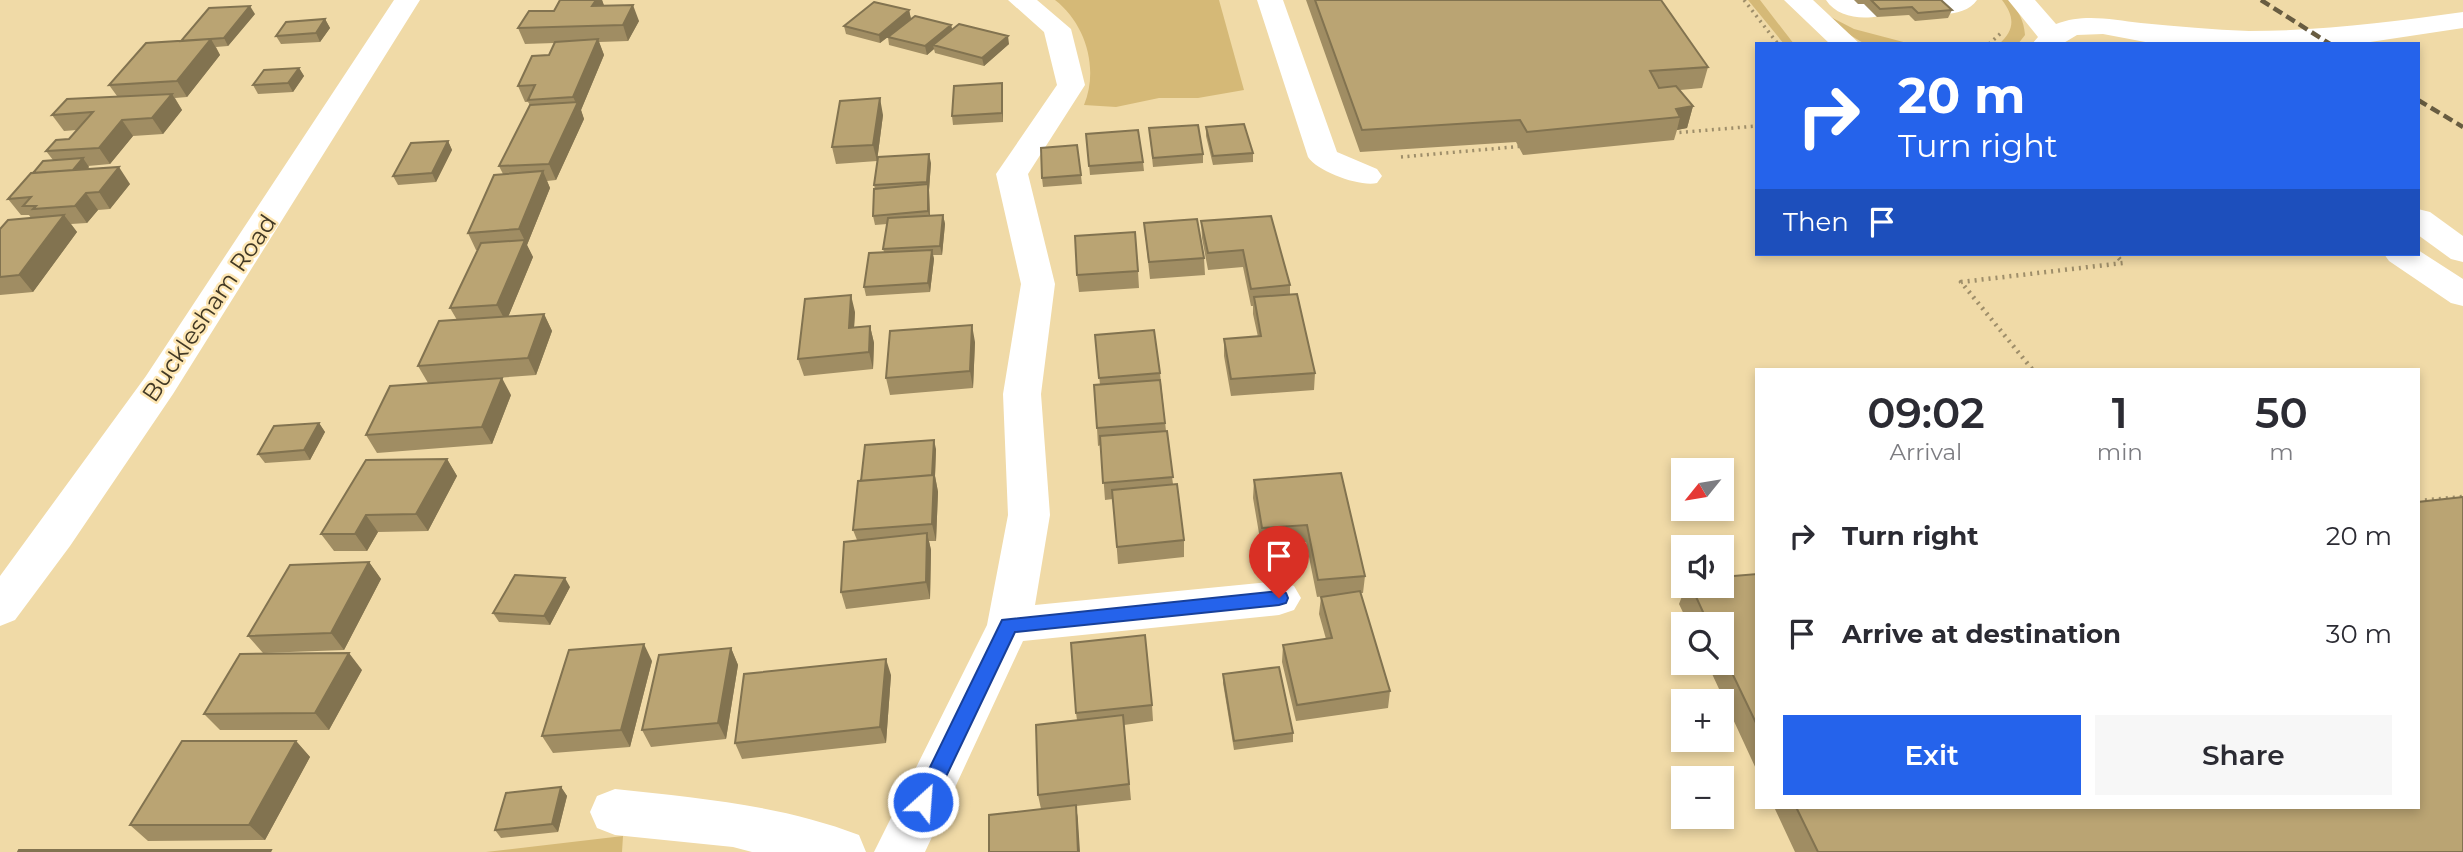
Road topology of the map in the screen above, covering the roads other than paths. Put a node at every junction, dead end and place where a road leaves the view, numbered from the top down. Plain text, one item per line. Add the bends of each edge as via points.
1 (407, 0) edge
2 (1021, 0) edge
3 (1270, 0) edge
4 (1771, 0) edge
5 (1797, 0) edge
6 (1839, 0) edge
7 (1964, 0) edge
8 (2021, 0) edge
9 (2076, 0) edge
10 (1934, 6) edge
11 (1870, 10) edge
12 (2463, 20) edge
13 (2132, 29) junction
14 (2360, 34) junction
15 (1786, 38) edge
16 (2049, 40) edge
17 (1844, 42) edge
18 (2174, 42) edge
19 (2322, 42) edge
20 (1366, 176) road end
21 (2420, 220) edge
22 (2420, 239) edge
23 (2463, 252) edge
24 (2403, 256) edge
25 (2463, 267) edge
26 (2463, 295) edge
27 (1279, 598) dead end
28 (0, 608) edge
29 (1009, 625) junction
30 (615, 812) dead end
31 (841, 852) edge
32 (899, 852) edge

1 - 28 street, Bucklesham Road via 244,259 50,543
2 - 29 street via 1057,29 1071,85 1012,174 1038,284 1022,394 1029,514
3 - 20 street via 1323,157
4 - 15 street
5 - 17 street
6 - 11 street via 1853,9
7 - 10 street
8 - 16 street
9 - 13 street
12 - 14 street
13 - 14 street via 2248,39
13 - 16 street via 2081,27
13 - 18 street
14 - 19 street
21 - 23 street
22 - 25 street
24 - 26 street
27 - 29 street
29 - 32 street
30 - 31 street via 733,824

